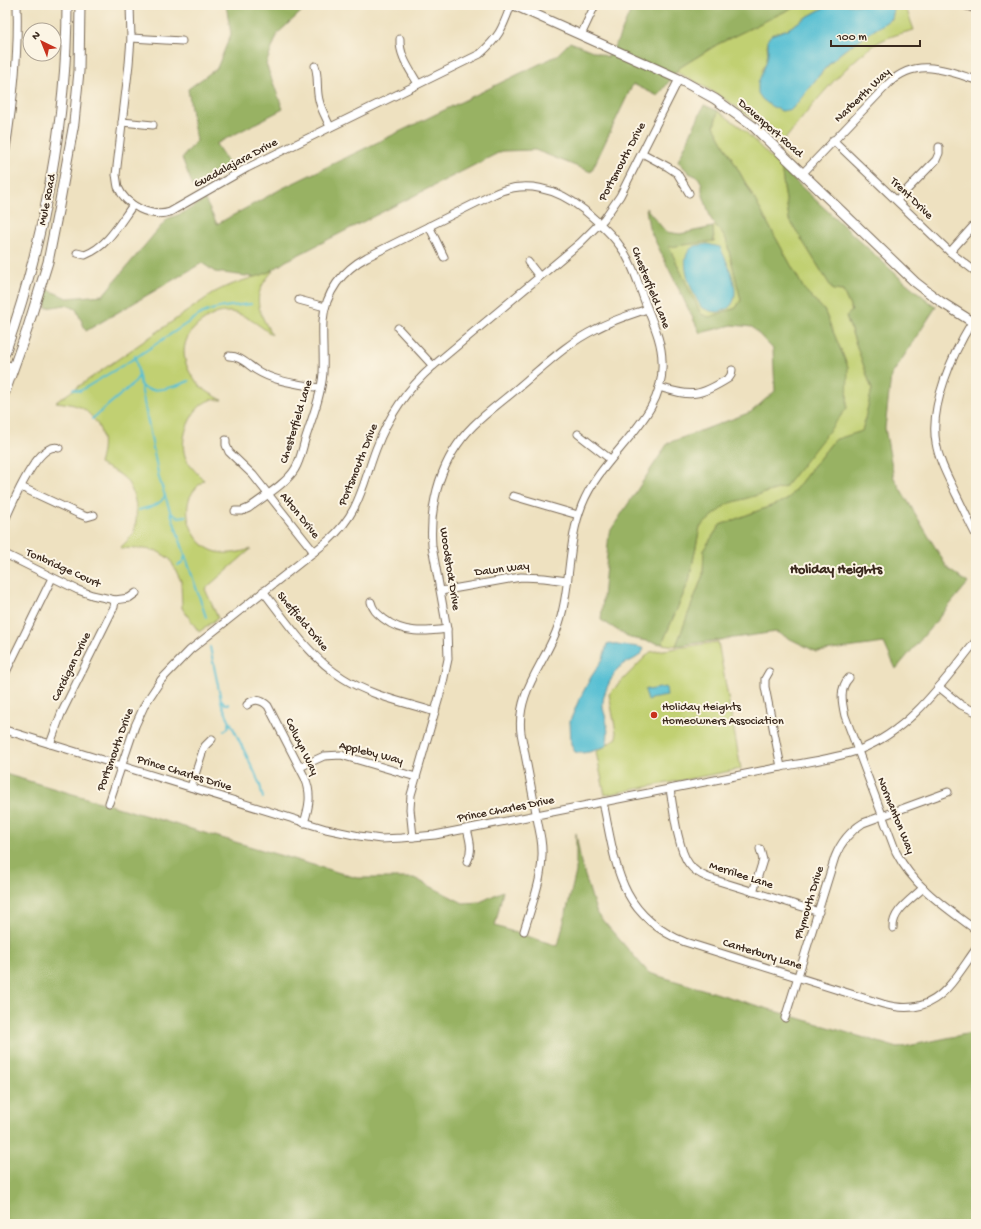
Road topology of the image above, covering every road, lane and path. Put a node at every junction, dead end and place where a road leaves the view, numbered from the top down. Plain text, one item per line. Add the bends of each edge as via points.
1 (17, 5) edge
2 (67, 5) edge
3 (80, 5) edge
4 (130, 5) edge
5 (512, 5) edge
6 (595, 5) edge
7 (963, 5) edge
8 (976, 9) edge
9 (581, 35) junction
10 (131, 38) junction
11 (400, 39) dead end
12 (182, 41) dead end
13 (315, 66) dead end
14 (679, 79) junction
15 (976, 80) edge
16 (418, 84) junction
17 (8, 113) edge
18 (122, 122) junction
19 (153, 125) dead end
20 (330, 127) junction
21 (833, 140) junction
22 (939, 147) dead end
23 (642, 153) junction
24 (5, 155) edge
25 (803, 173) junction
26 (689, 193) dead end
27 (897, 200) junction
28 (133, 205) junction
29 (976, 223) edge
30 (599, 224) junction
31 (429, 226) junction
32 (950, 252) junction
33 (77, 253) dead end
34 (444, 257) dead end
35 (528, 262) dead end
36 (976, 272) edge
37 (539, 276) junction
38 (299, 300) dead end
39 (325, 307) junction
40 (647, 309) junction
41 (974, 323) edge
42 (398, 328) dead end
43 (5, 353) edge
44 (229, 356) dead end
45 (5, 364) edge
46 (433, 366) junction
47 (14, 367) junction
48 (732, 370) dead end
49 (659, 387) junction
50 (320, 388) junction
51 (5, 392) edge
52 (578, 434) dead end
53 (226, 440) dead end
54 (59, 448) dead end
55 (610, 459) junction
56 (22, 487) junction
57 (267, 494) junction
58 (513, 496) dead end
59 (235, 511) dead end
60 (94, 515) dead end
61 (578, 515) junction
62 (5, 520) edge
63 (973, 521) edge
64 (976, 535) edge
65 (314, 552) junction
66 (5, 554) edge
67 (52, 578) junction
68 (567, 581) junction
69 (441, 591) junction
70 (263, 592) junction
71 (136, 594) dead end
72 (116, 600) junction
73 (371, 602) dead end
74 (447, 629) junction
75 (976, 641) edge
76 (769, 672) dead end
77 (5, 674) edge
78 (850, 678) dead end
79 (939, 687) junction
80 (247, 705) dead end
81 (435, 712) junction
82 (976, 712) edge
83 (5, 730) edge
84 (212, 739) dead end
85 (50, 744) junction
86 (858, 750) junction
87 (121, 766) junction
88 (300, 767) junction
89 (781, 767) junction
90 (416, 777) junction
91 (191, 788) junction
92 (670, 789) junction
93 (948, 792) dead end
94 (603, 802) junction
95 (109, 803) dead end
96 (536, 815) junction
97 (883, 816) junction
98 (304, 823) junction
99 (467, 829) junction
100 (413, 837) junction
101 (760, 849) dead end
102 (467, 862) dead end
103 (923, 888) junction
104 (753, 892) junction
105 (819, 912) junction
106 (893, 928) dead end
107 (976, 930) edge
108 (524, 931) dead end
109 (976, 949) edge
110 (798, 977) junction
111 (785, 1018) dead end

1 - 17 street via 16,67
2 - 43 main road, Mule Road via 64,75 55,154 30,270
3 - 47 main road, Mule Road via 79,71 68,157 48,262
4 - 10 street, Guadalajara Drive
5 - 9 main road, Davenport Road
5 - 16 street, Guadalajara Drive via 500,33 480,54
6 - 9 street
7 - 8 street
9 - 14 main road, Davenport Road
10 - 12 street
10 - 18 street, Guadalajara Drive
11 - 16 street via 404,58
13 - 20 street via 319,101
14 - 23 street, Portsmouth Drive
14 - 25 main road, Davenport Road via 743,118
15 - 21 street, Narberth Way via 933,68 919,68 906,72 889,83
16 - 20 street, Guadalajara Drive
17 - 24 street
18 - 19 street
18 - 28 street, Guadalajara Drive via 116,175 123,196
20 - 28 street, Guadalajara Drive via 247,168 170,212 162,215 152,214
21 - 25 street, Narberth Way
21 - 27 street, Trent Drive
22 - 27 street via 936,160
23 - 26 street via 677,173
23 - 30 street, Portsmouth Drive via 620,196
25 - 41 main road, Davenport Road via 915,282
27 - 32 street, Trent Drive
28 - 33 street via 101,246 85,255
29 - 32 street
30 - 31 street, Chesterfield Lane via 564,196 549,190 524,187 497,192
30 - 37 street, Portsmouth Drive via 584,240
30 - 40 street, Chesterfield Lane via 626,254
31 - 34 street
31 - 39 street, Chesterfield Lane via 351,267 336,282
32 - 36 street, Trent Drive
35 - 37 street
37 - 46 street, Portsmouth Drive
38 - 39 street
39 - 50 street, Chesterfield Lane
40 - 49 street, Chesterfield Lane via 662,353
40 - 69 street, Woodstock Drive via 606,324 574,342 480,419 457,446 442,474 432,512 432,546
41 - 63 street via 958,346 948,370 936,410 934,428 935,442 942,464
42 - 46 street
44 - 50 street via 238,357 257,371 273,378
45 - 47 street
46 - 65 street, Portsmouth Drive via 396,407 376,449 352,514 337,533
47 - 51 main road, Mule Road
48 - 49 street via 729,378 697,394 680,393
49 - 55 street, Chesterfield Lane via 647,412
50 - 57 street, Chesterfield Lane via 295,469 287,479
52 - 55 street
53 - 57 street, Alton Drive via 229,452 250,471
54 - 56 street via 49,448 41,456 28,473
55 - 61 street, Chesterfield Lane via 591,486
56 - 60 street via 79,514 87,517
56 - 62 street
57 - 59 street, Chesterfield Lane via 246,510
57 - 65 street, Alton Drive
58 - 61 street
61 - 68 street, Chesterfield Lane
63 - 64 street
65 - 70 street, Portsmouth Drive
66 - 67 street, Tonbridge Court
67 - 72 street, Tonbridge Court via 85,593
67 - 77 street
68 - 69 street, Dawn Way via 521,577
68 - 96 street, Chesterfield Lane via 559,624 525,693 521,710 520,734
69 - 74 street, Woodstock Drive
70 - 81 street, Sheffield Drive via 306,646 336,673 376,694
70 - 87 street, Portsmouth Drive via 190,650 161,680 145,704
71 - 72 street, Tonbridge Court
72 - 85 street, Cardigan Drive via 61,714
73 - 74 street via 377,614 405,630 424,632
74 - 81 street, Woodstock Drive via 446,671
75 - 79 street, Prince Charles Drive
76 - 89 street via 765,679 765,688
78 - 86 street, Normanton Way via 844,684 842,701
79 - 82 street via 961,705
79 - 86 street, Prince Charles Drive via 898,729
80 - 88 street, Colwyn Way via 255,700 268,706
81 - 90 street, Woodstock Drive
83 - 85 street, Prince Charles Drive
84 - 91 street via 203,750
85 - 87 street, Prince Charles Drive
86 - 89 street, Prince Charles Drive
86 - 97 street, Normanton Way
87 - 91 street, Prince Charles Drive
87 - 95 street, Portsmouth Drive
88 - 90 street, Appleby Way via 324,756 342,755
88 - 98 street, Colwyn Way via 310,794
89 - 92 street, Prince Charles Drive
90 - 100 street, Woodstock Drive via 410,803
91 - 98 street, Prince Charles Drive
92 - 94 street, Prince Charles Drive
92 - 104 street, Merrilee Lane via 681,846 689,864 704,876
93 - 97 street, Plymouth Drive
94 - 96 street, Prince Charles Drive
94 - 110 street, Canterbury Lane via 620,880 636,907 651,922 685,942
96 - 99 street, Prince Charles Drive
96 - 108 street, Chesterfield Lane via 542,845 542,868
97 - 103 street, Normanton Way via 899,857
97 - 105 street, Plymouth Drive via 858,826 841,845
98 - 100 street, Prince Charles Drive via 359,836 392,839
99 - 100 street, Prince Charles Drive
99 - 102 street via 471,847
101 - 104 street via 763,860
103 - 106 street via 897,914
103 - 107 street, Normanton Way
104 - 105 street, Merrilee Lane
105 - 110 street, Plymouth Drive
109 - 110 street, Canterbury Lane via 944,992 926,1004 913,1008 890,1006
110 - 111 street, Plymouth Drive

